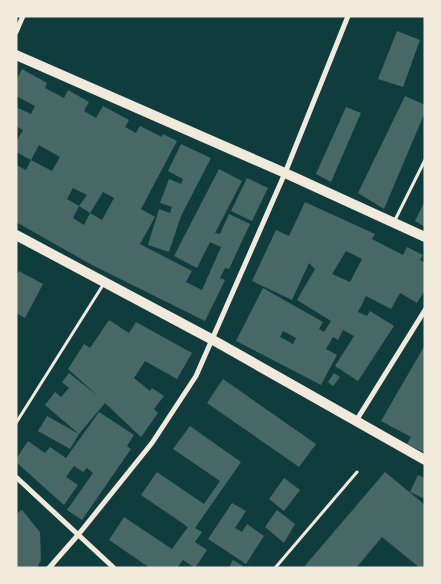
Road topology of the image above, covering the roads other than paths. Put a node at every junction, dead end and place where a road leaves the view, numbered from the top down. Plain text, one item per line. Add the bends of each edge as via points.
1 (23, 16) edge
2 (348, 16) edge
3 (16, 32) edge
4 (16, 55) edge
5 (425, 160) edge
6 (285, 173) junction
7 (394, 223) junction
8 (16, 235) edge
9 (425, 237) edge
10 (104, 282) junction
11 (425, 310) edge
12 (213, 340) junction
13 (356, 421) junction
14 (16, 423) edge
15 (425, 460) edge
16 (357, 472) dead end
17 (16, 477) edge
18 (78, 535) junction
19 (49, 568) edge
20 (114, 568) edge
21 (275, 568) edge

1 - 3 street
2 - 6 street
4 - 6 main road
5 - 7 lane
6 - 7 main road
6 - 12 street
7 - 9 main road
8 - 10 main road
10 - 12 main road
10 - 14 lane
11 - 13 street
12 - 13 main road
12 - 18 street via 196,376 152,442
13 - 15 main road
16 - 21 lane
17 - 18 street
18 - 19 street
18 - 20 street

